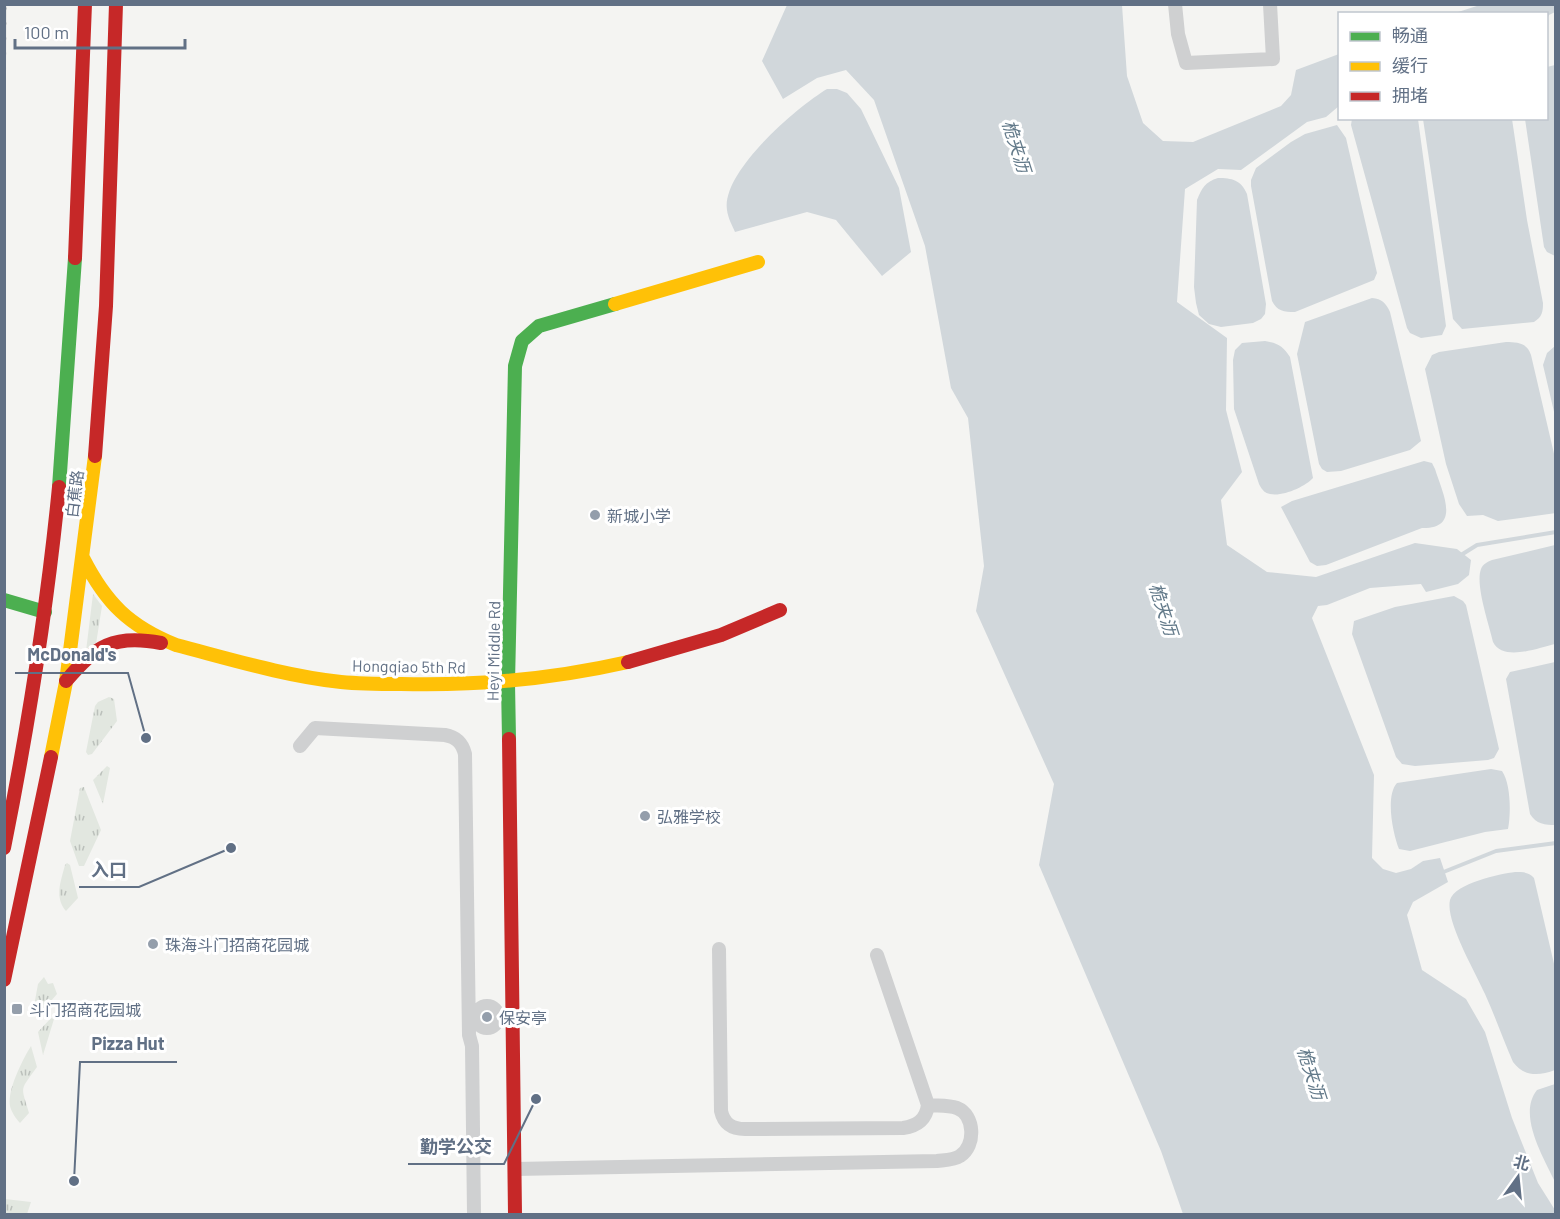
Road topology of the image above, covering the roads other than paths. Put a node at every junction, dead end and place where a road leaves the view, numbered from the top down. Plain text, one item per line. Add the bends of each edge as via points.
1 (85, 4) edge
2 (117, 4) edge
3 (1175, 4) edge
4 (1270, 4) edge
5 (758, 262) dead end
6 (83, 558) junction
7 (4, 600) edge
8 (780, 610) dead end
9 (45, 612) junction
10 (176, 645) junction
11 (66, 682) junction
12 (508, 683) junction
13 (300, 746) dead end
14 (4, 848) edge
15 (719, 949) dead end
16 (877, 955) dead end
17 (4, 980) edge
18 (472, 1016) junction
19 (513, 1017) junction
20 (928, 1105) junction
21 (515, 1169) junction
22 (474, 1215) edge
23 (515, 1215) edge

1 - 9 main road, 白蕉路 via 72,346
2 - 6 main road, 白蕉路 via 106,306
3 - 4 street via 1186,63 1273,59
5 - 12 main road, Heyi Middle Rd via 539,326 522,341 514,366
6 - 10 main road via 102,594 118,611 157,639
6 - 11 main road, 白蕉路
7 - 9 main road
8 - 12 main road, Hongqiao 5th Rd via 713,638 646,657 576,674
9 - 14 main road, 白蕉路
10 - 11 main road via 112,643 91,653
10 - 12 main road, Hongqiao 5th Rd via 340,682 425,686
11 - 17 main road, 白蕉路
12 - 19 main road, Heyi Middle Rd
13 - 18 street via 315,728 445,735 456,738 463,747
15 - 20 street via 721,1106 727,1124 745,1130 903,1128 921,1122
16 - 20 street
18 - 19 street via 487,1006 496,1010 498,1017
18 - 22 street via 469,1035
19 - 21 main road, Heyi Middle Rd
20 - 21 street via 958,1108 968,1119 971,1138 962,1155 938,1161
21 - 23 main road, Heyi Middle Rd

